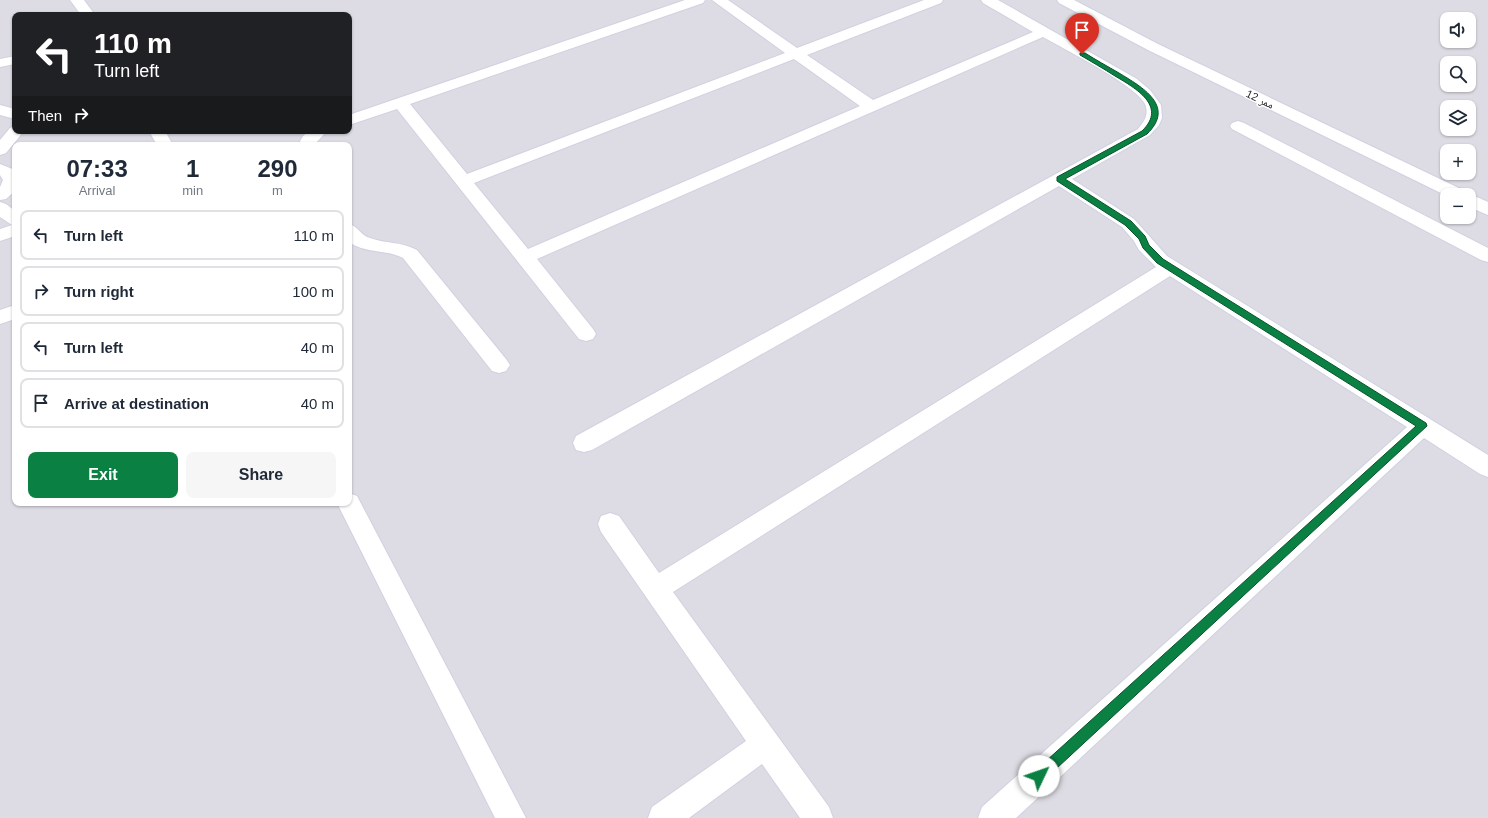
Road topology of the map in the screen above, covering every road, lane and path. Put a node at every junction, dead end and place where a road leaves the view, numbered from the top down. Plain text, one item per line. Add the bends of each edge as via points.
1 (77, 0) edge
2 (698, 0) edge
3 (719, 0) edge
4 (936, 0) edge
5 (988, 0) edge
6 (1064, 0) edge
7 (86, 12) edge
8 (1044, 32) junction
9 (796, 54) junction
10 (12, 60) edge
11 (0, 62) edge
12 (400, 102) junction
13 (872, 107) junction
14 (0, 110) edge
15 (12, 113) edge
16 (352, 119) edge
17 (1238, 126) dead end
18 (13, 134) edge
19 (315, 134) edge
20 (308, 142) edge
21 (0, 150) edge
22 (0, 170) edge
23 (1060, 179) junction
24 (464, 181) junction
25 (1445, 188) edge
26 (5, 198) edge
27 (1476, 203) edge
28 (1488, 209) edge
29 (12, 213) edge
30 (12, 231) edge
31 (0, 235) edge
32 (352, 235) edge
33 (1488, 256) edge
34 (525, 258) junction
35 (1170, 267) junction
36 (12, 313) edge
37 (0, 317) edge
38 (586, 334) dead end
39 (499, 366) dead end
40 (1423, 426) junction
41 (584, 443) dead end
42 (1488, 467) edge
43 (351, 506) edge
44 (610, 524) dead end
45 (656, 589) junction
46 (766, 744) junction
47 (511, 818) edge
48 (663, 818) edge
49 (818, 818) edge
50 (993, 818) edge

1 - 7 street
2 - 12 street
3 - 9 street
4 - 9 street
5 - 8 street
6 - 25 street, ممر 12 via 1153,47
8 - 13 street
8 - 23 street via 1132,82 1148,96 1155,112 1151,126 1144,132
9 - 13 street
9 - 24 street
10 - 11 street
12 - 16 street
12 - 24 street
13 - 34 street
14 - 15 street
17 - 33 street
18 - 21 street
19 - 20 street
22 - 26 street via 8,172 12,180
23 - 35 street via 1128,223 1152,254
23 - 41 street
24 - 34 street
26 - 29 street
27 - 28 street
30 - 31 street
32 - 39 street via 364,243 399,248 410,254
34 - 38 street
35 - 40 street
35 - 45 street
36 - 37 street
40 - 42 street
40 - 50 street
43 - 47 street
44 - 45 street
45 - 46 street
46 - 48 street
46 - 49 street

